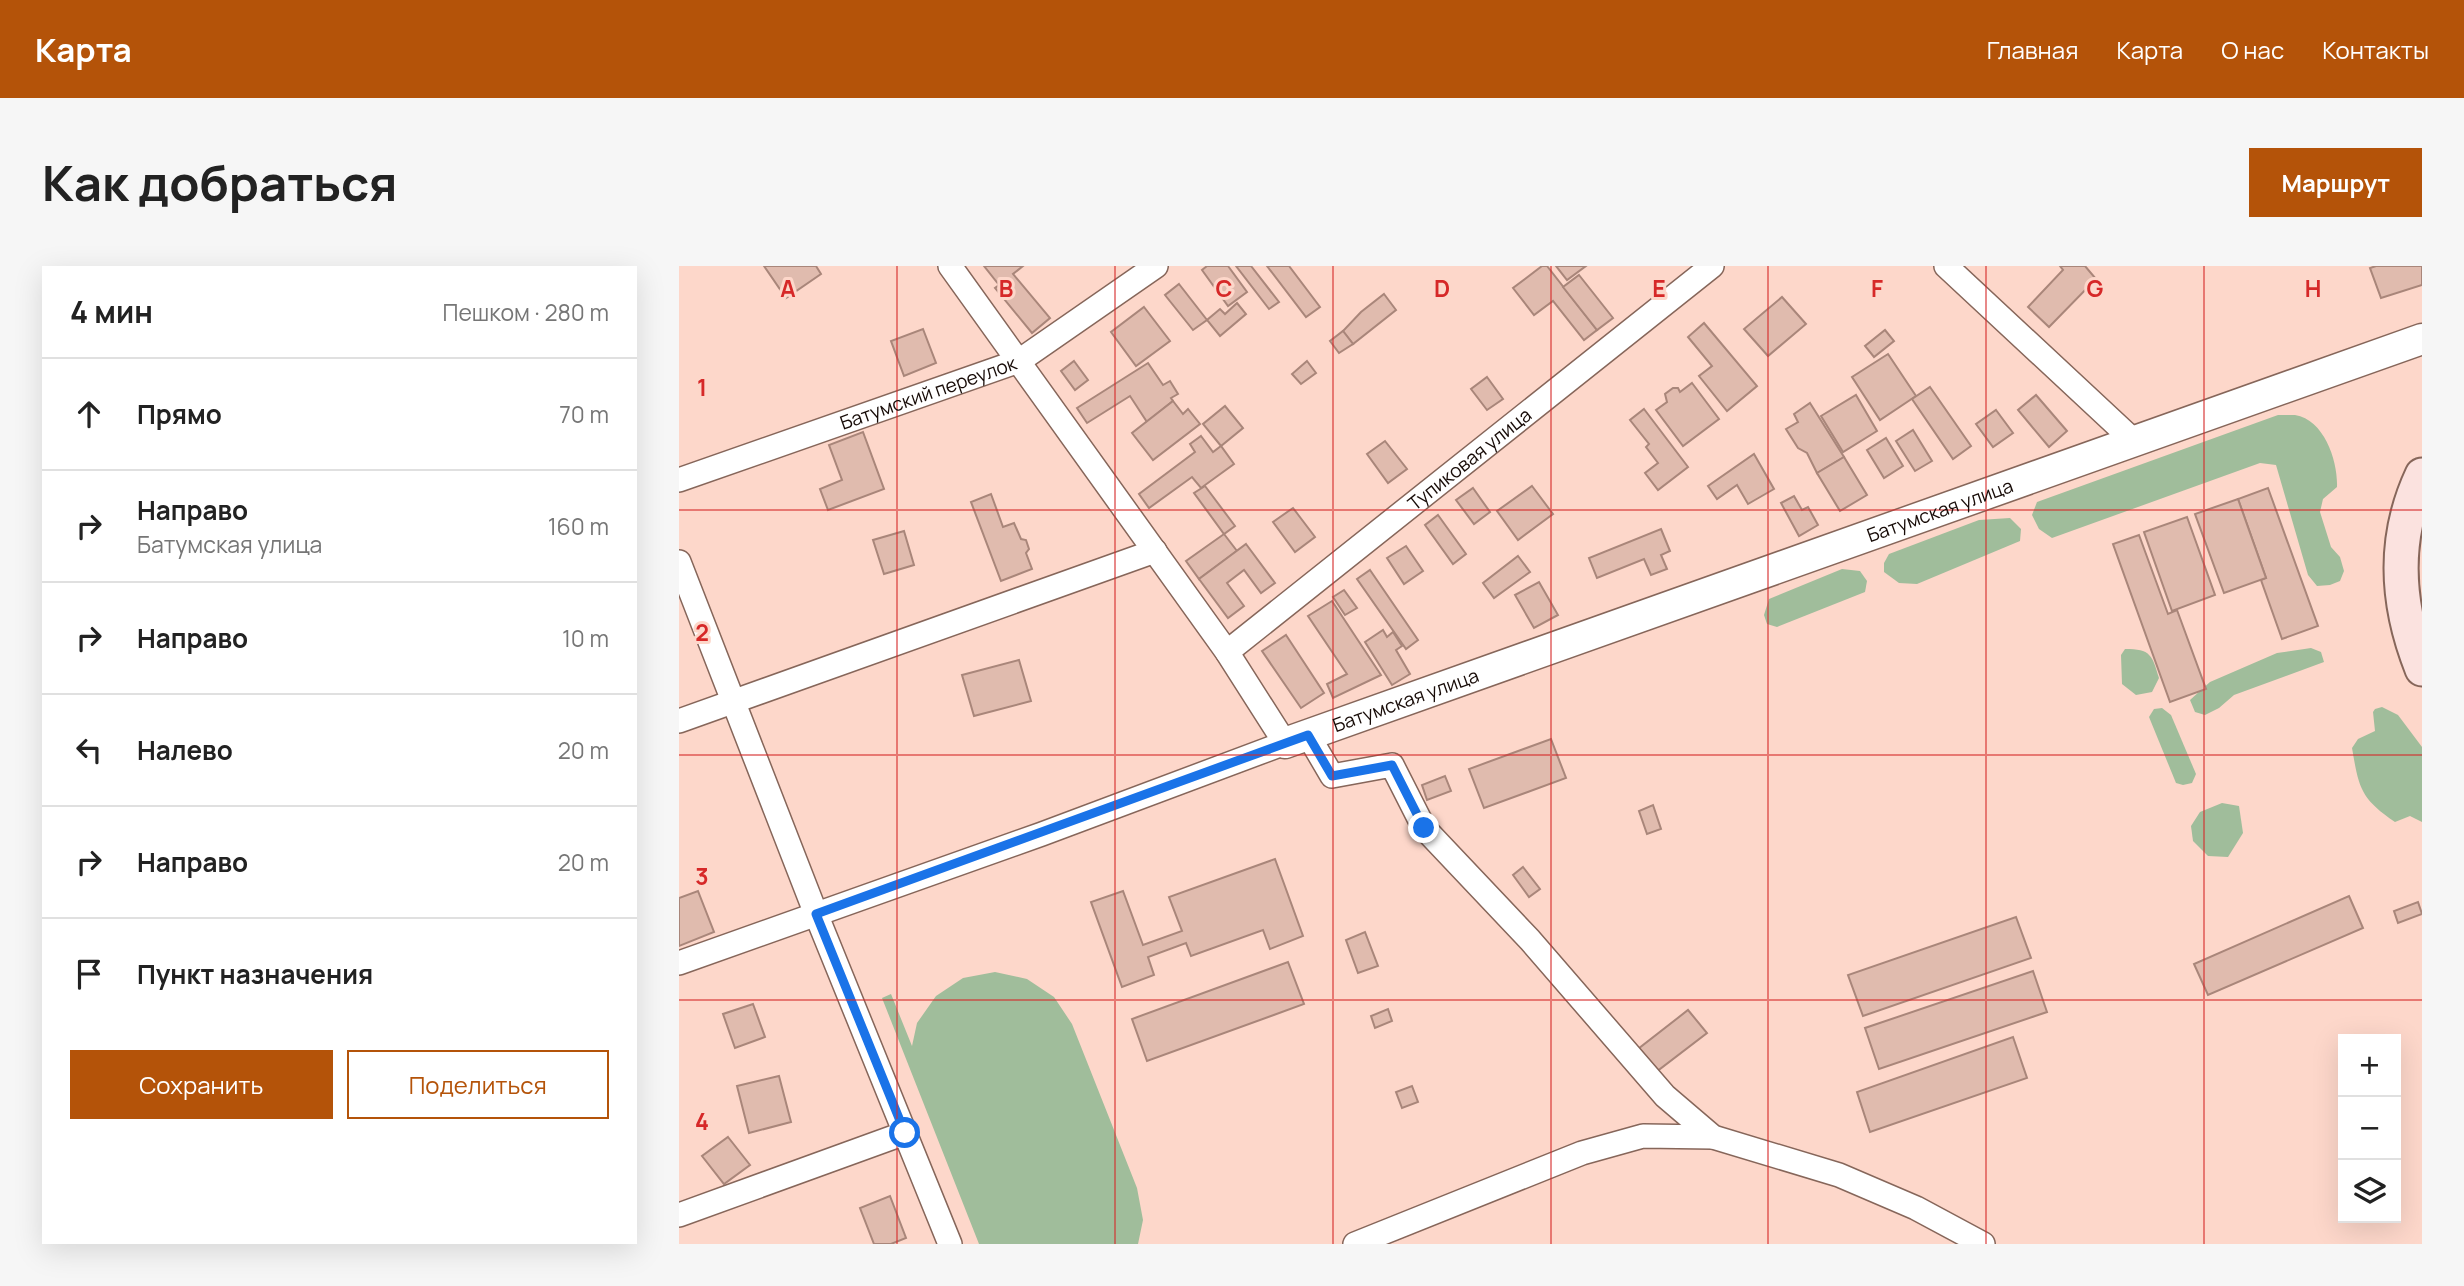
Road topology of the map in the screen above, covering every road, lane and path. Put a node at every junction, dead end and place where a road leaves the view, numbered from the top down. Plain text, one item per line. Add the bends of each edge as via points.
1 (950, 266) edge
2 (1156, 266) edge
3 (1712, 266) edge
4 (1946, 266) edge
5 (2422, 339) edge
6 (1019, 361) junction
7 (2135, 442) junction
8 (2422, 475) edge
9 (679, 480) edge
10 (1155, 551) junction
11 (679, 562) edge
12 (1227, 652) junction
13 (2422, 669) edge
14 (734, 702) junction
15 (679, 720) edge
16 (1296, 739) junction
17 (816, 914) junction
18 (679, 963) edge
19 (905, 1133) junction
20 (1713, 1137) junction
21 (679, 1215) edge
22 (950, 1244) edge
23 (1355, 1244) edge
24 (1983, 1244) edge

1 - 6 street
2 - 6 street, Батумский переулок
3 - 12 street, Тупиковая улица
4 - 7 street
5 - 7 street, Батумская улица
6 - 9 street, Батумский переулок
6 - 10 street
7 - 16 street, Батумская улица
8 - 13 main road via 2400,545 2407,625
10 - 12 street
10 - 14 street
11 - 14 street
12 - 16 street
14 - 15 street
14 - 17 street
16 - 17 street, Батумская улица
16 - 20 street via 1332,776 1392,765 1424,828 1530,940 1665,1096
17 - 18 street, Батумская улица
17 - 19 street
19 - 21 street
19 - 22 street
20 - 23 street via 1643,1136 1582,1153
20 - 24 street via 1839,1175 1916,1208

